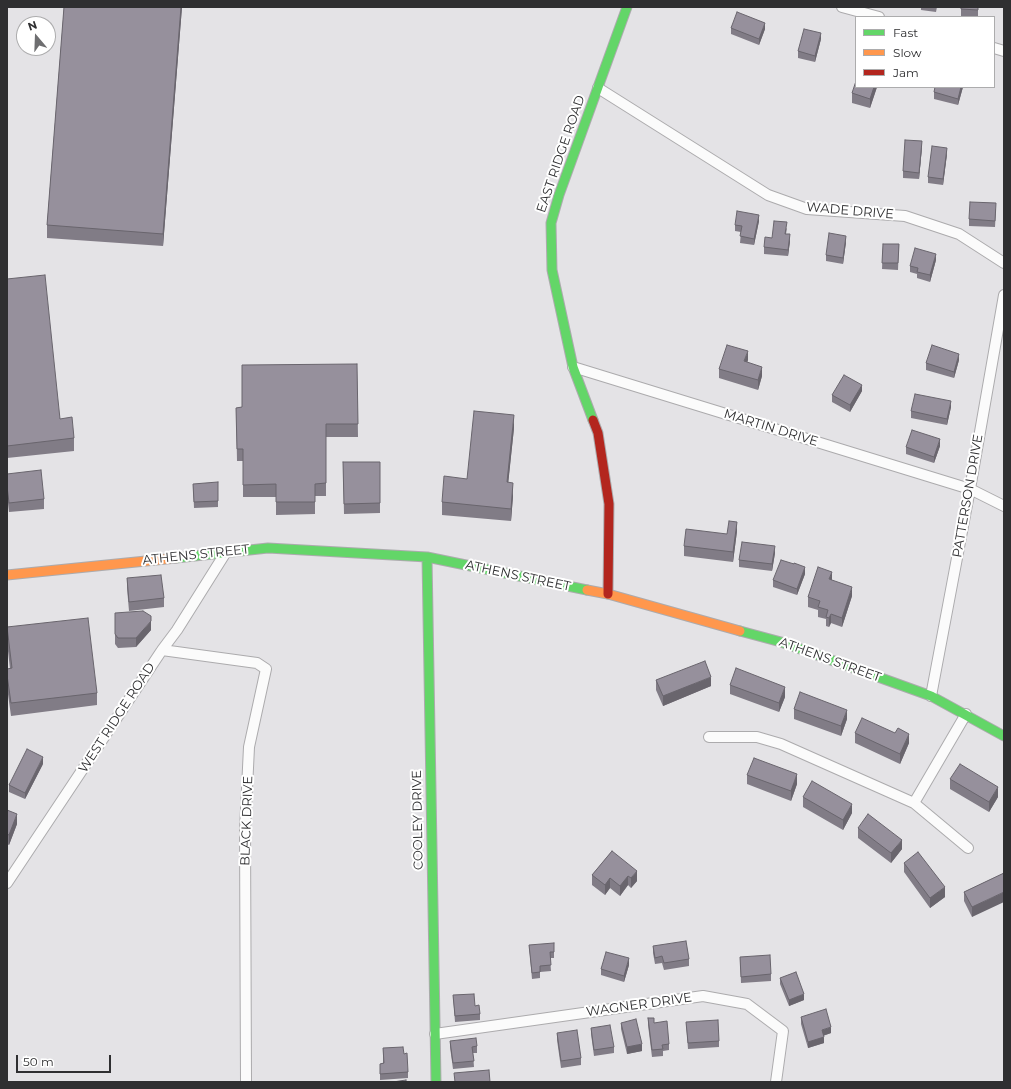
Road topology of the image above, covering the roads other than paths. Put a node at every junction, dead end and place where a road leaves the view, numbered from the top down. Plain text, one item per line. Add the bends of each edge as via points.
1 (627, 7) edge
2 (842, 7) edge
3 (875, 16) edge
4 (598, 88) junction
5 (1004, 263) edge
6 (1004, 295) edge
7 (1003, 313) edge
8 (573, 367) junction
9 (970, 489) junction
10 (1004, 506) edge
11 (226, 552) junction
12 (427, 557) junction
13 (7, 575) edge
14 (608, 594) junction
15 (162, 650) junction
16 (930, 696) junction
17 (966, 714) junction
18 (1004, 736) edge
19 (709, 737) dead end
20 (914, 803) junction
21 (968, 848) dead end
22 (7, 882) edge
23 (435, 1034) junction
24 (246, 1082) edge
25 (436, 1082) edge
26 (776, 1082) edge

1 - 4 street, EAST RIDGE ROAD
2 - 3 street
4 - 5 street, WADE DRIVE via 768,195 808,209 905,216 959,234
4 - 8 street, EAST RIDGE ROAD via 551,223 552,270
6 - 7 street, PATTERSON DRIVE
7 - 9 street, PATTERSON DRIVE
8 - 9 street, MARTIN DRIVE
8 - 14 street, EAST RIDGE ROAD via 598,432 609,504
9 - 10 street, MARTIN DRIVE
9 - 16 street, PATTERSON DRIVE
11 - 12 street, ATHENS STREET via 268,548
11 - 13 street, ATHENS STREET
11 - 15 street, WEST RIDGE ROAD
12 - 14 street, ATHENS STREET
12 - 23 street, COOLEY DRIVE
14 - 16 street, ATHENS STREET via 781,642
15 - 22 street, WEST RIDGE ROAD
15 - 24 street, BLACK DRIVE via 257,663 266,668 249,747 245,830
16 - 17 street, ATHENS STREET
17 - 18 street, ATHENS STREET
17 - 20 street
19 - 20 street via 757,737 781,744
20 - 21 street
23 - 25 street, COOLEY DRIVE
23 - 26 street, WAGNER DRIVE via 703,996 747,1004 784,1031

